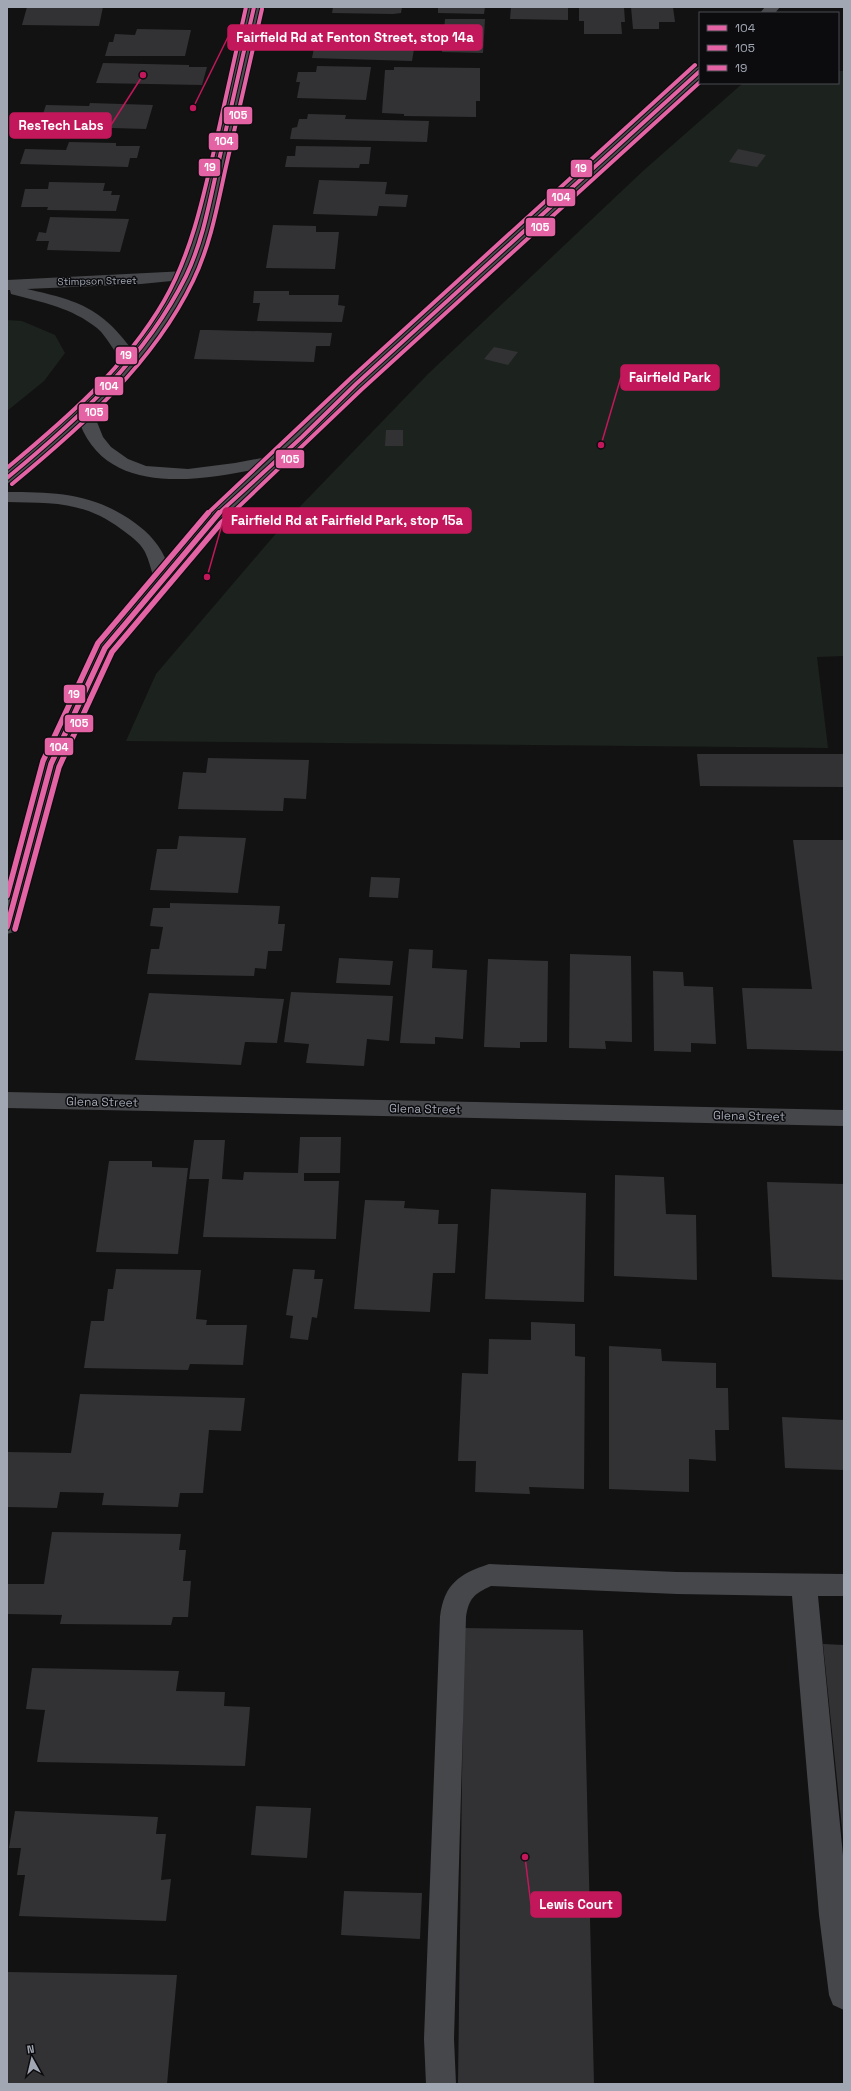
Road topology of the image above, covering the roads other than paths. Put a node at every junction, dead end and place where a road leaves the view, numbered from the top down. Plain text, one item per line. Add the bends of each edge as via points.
1 (254, 7) edge
2 (699, 72) edge
3 (186, 276) junction
4 (7, 284) edge
5 (7, 288) edge
6 (132, 361) junction
7 (84, 411) junction
8 (276, 460) junction
9 (7, 478) edge
10 (7, 497) edge
11 (162, 578) junction
12 (7, 927) edge
13 (7, 1100) edge
14 (844, 1118) edge
15 (804, 1585) junction
16 (844, 1585) edge
17 (844, 1995) edge
18 (441, 2084) edge

1 - 3 main road via 207,217
2 - 8 main road
3 - 4 street, Stimpson Street
3 - 6 main road via 165,314
5 - 6 street, Stimpson Street via 56,300 94,319 104,325
6 - 7 main road
7 - 8 main road via 91,431 106,452 122,462 146,470 178,475 215,473
7 - 9 main road via 39,453
8 - 11 main road via 216,517
10 - 11 main road via 87,502 115,515 138,533 154,552
11 - 12 main road via 106,648 77,706 52,764
13 - 14 street, Glena Street
15 - 16 street
15 - 17 street via 834,1915
15 - 18 street via 489,1576 472,1582 454,1602 439,2040

